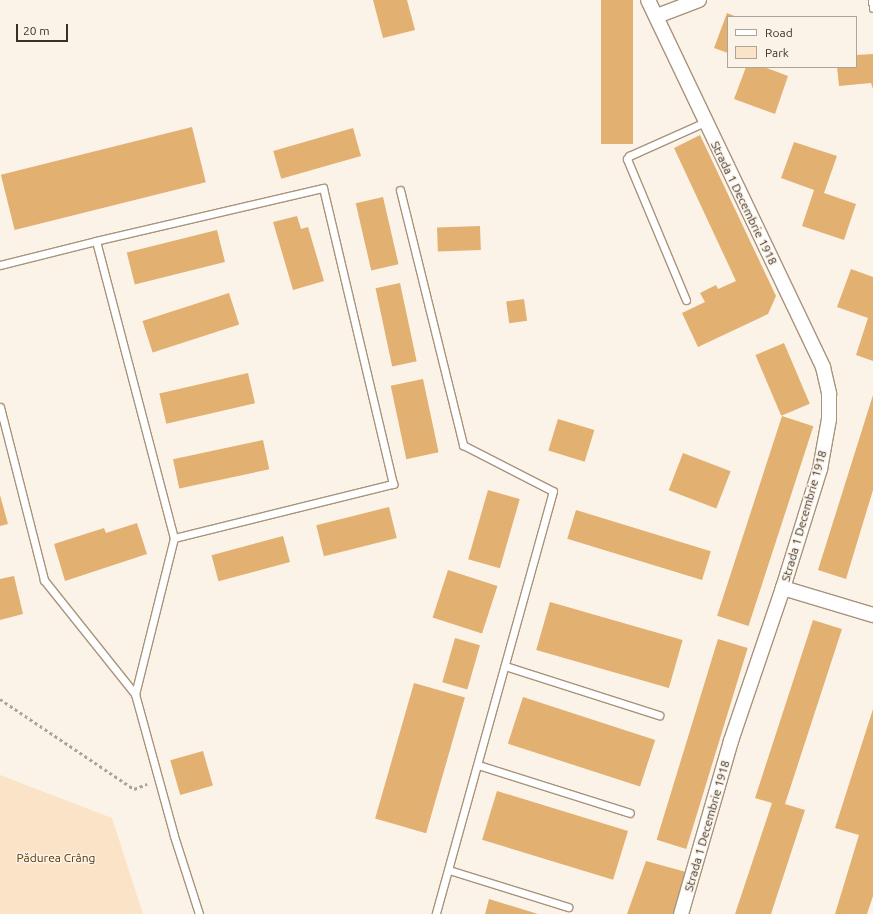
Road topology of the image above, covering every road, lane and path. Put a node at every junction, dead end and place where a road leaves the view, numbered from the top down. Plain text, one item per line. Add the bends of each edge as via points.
1 (648, 0) edge
2 (699, 0) edge
3 (872, 0) edge
4 (873, 8) edge
5 (657, 16) junction
6 (705, 122) junction
7 (400, 190) dead end
8 (96, 241) junction
9 (0, 265) edge
10 (686, 300) dead end
11 (0, 407) edge
12 (174, 538) junction
13 (783, 588) junction
14 (873, 616) edge
15 (505, 666) junction
16 (135, 694) junction
17 (0, 700) edge
18 (659, 715) dead end
19 (478, 765) junction
20 (159, 779) junction
21 (630, 813) dead end
22 (449, 870) junction
23 (568, 907) dead end
24 (199, 914) edge
25 (436, 914) edge
26 (681, 914) edge

1 - 5 street, Strada 1 Decembrie 1918
2 - 5 street
3 - 4 lane
5 - 6 street, Strada 1 Decembrie 1918
6 - 10 lane via 627,159
6 - 13 street, Strada 1 Decembrie 1918 via 823,367 829,394 829,419 820,469
7 - 15 lane via 464,446 553,491
8 - 9 lane
8 - 12 lane
8 - 12 lane via 323,188 393,484
11 - 16 lane via 44,580
12 - 16 lane
13 - 14 street
13 - 26 street, Strada 1 Decembrie 1918 via 731,741
15 - 18 lane
15 - 19 lane
16 - 20 lane
17 - 20 path via 134,789
19 - 21 lane
19 - 22 lane
20 - 24 lane
22 - 23 lane
22 - 25 lane

